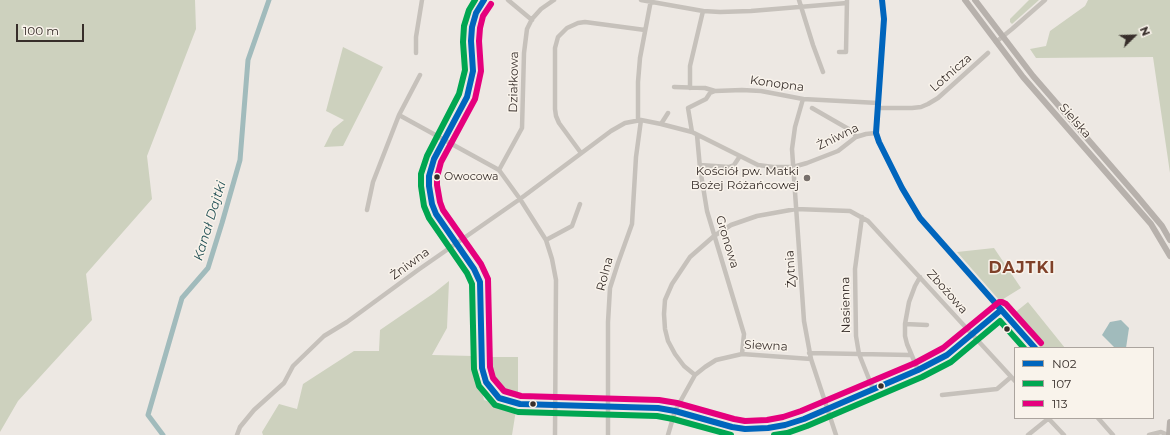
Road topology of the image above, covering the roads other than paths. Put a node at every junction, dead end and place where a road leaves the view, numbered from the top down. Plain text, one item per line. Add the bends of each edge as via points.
1 (422, 0) edge
2 (484, 0) edge
3 (508, 0) edge
4 (554, 0) edge
5 (641, 0) edge
6 (799, 0) edge
7 (882, 0) edge
8 (975, 0) edge
9 (1045, 0) edge
10 (651, 1) edge
11 (965, 1) edge
12 (847, 2) edge
13 (800, 7) junction
14 (703, 11) junction
15 (532, 20) junction
16 (646, 30) junction
17 (1002, 37) junction
18 (996, 42) junction
19 (839, 52) dead end
20 (988, 53) dead end
21 (416, 54) dead end
22 (823, 72) dead end
23 (420, 75) dead end
24 (674, 87) dead end
25 (690, 88) junction
26 (715, 91) junction
27 (803, 98) junction
28 (878, 106) junction
29 (812, 108) dead end
30 (668, 113) dead end
31 (400, 115) junction
32 (640, 120) junction
33 (661, 124) junction
34 (692, 132) junction
35 (876, 133) junction
36 (697, 135) junction
37 (444, 138) junction
38 (856, 138) junction
39 (581, 153) junction
40 (740, 156) junction
41 (700, 165) junction
42 (793, 167) junction
43 (499, 170) junction
44 (520, 199) junction
45 (580, 204) dead end
46 (796, 209) junction
47 (367, 210) dead end
48 (862, 217) junction
49 (714, 236) junction
50 (546, 240) junction
51 (1170, 240) edge
52 (456, 243) junction
53 (1170, 256) edge
54 (920, 277) junction
55 (1001, 310) junction
56 (905, 324) junction
57 (927, 325) dead end
58 (972, 334) junction
59 (1034, 347) edge
60 (809, 352) junction
61 (742, 354) junction
62 (859, 354) junction
63 (910, 355) junction
64 (811, 359) junction
65 (918, 370) junction
66 (695, 375) junction
67 (1013, 379) edge
68 (873, 389) junction
69 (942, 395) dead end
70 (555, 406) junction
71 (609, 407) junction
72 (827, 409) junction
73 (675, 411) junction
74 (1048, 419) edge
75 (1050, 419) edge
76 (1099, 419) edge
77 (1170, 422) edge
78 (237, 435) edge
79 (555, 435) edge
80 (608, 435) edge
81 (668, 435) edge
82 (836, 435) edge
83 (1028, 435) edge
84 (1064, 435) edge
85 (1113, 435) edge
86 (1149, 435) edge
87 (1168, 435) edge

1 - 21 street
2 - 37 street via 476,13 472,27 472,71 467,97
3 - 15 street
4 - 15 street, Działkowa via 541,9
5 - 10 street
6 - 13 street
7 - 28 street via 884,19
8 - 17 main road, Sielska
9 - 17 street
10 - 14 street
10 - 16 street, Rolna
11 - 18 main road, Sielska
12 - 13 street
12 - 19 street via 846,52
13 - 14 street
13 - 22 street
14 - 25 street via 690,66
15 - 43 street, Działkowa via 525,36 522,128
16 - 32 street, Rolna via 639,70
16 - 39 street via 586,22 567,28 558,37 555,48 556,116
17 - 18 street
17 - 51 main road, Sielska via 1063,112 1138,196
18 - 53 main road, Sielska via 1041,99 1151,224
20 - 28 street, Lotnicza via 928,104 912,108
23 - 31 street
24 - 25 street, Konopna
25 - 26 street, Konopna
26 - 27 street, Konopna via 762,91
26 - 34 street via 688,108
27 - 28 street, Konopna
27 - 42 street, Żytnia via 795,127
28 - 35 street
29 - 38 street via 852,131
30 - 33 street
31 - 37 street
31 - 47 street via 374,182
32 - 33 street, Żniwna
32 - 39 street, Żniwna via 625,123
32 - 71 street, Rolna via 632,224 610,288
33 - 34 street, Żniwna
34 - 36 street, Żniwna
35 - 38 street, Żniwna
35 - 55 street via 885,156 924,223
36 - 40 street, Żniwna
36 - 41 street, Gronowa
37 - 43 street
37 - 52 street via 434,159 429,186 436,214
38 - 42 street, Żniwna via 838,151
39 - 44 street, Żniwna
40 - 41 street via 734,165 729,167
40 - 42 street, Żniwna via 758,165
41 - 49 street, Gronowa via 707,211
42 - 46 street, Żytnia
43 - 44 street
44 - 50 street
44 - 52 street, Żniwna
45 - 50 street via 572,226
46 - 48 street via 850,211
46 - 49 street via 743,220
46 - 60 street, Żytnia via 804,320
48 - 54 street, Zbożowa
48 - 62 street, Nasienna via 855,269 856,336
49 - 61 street, Gronowa via 744,334
49 - 66 street via 681,268 666,300 664,314 668,341 684,366
50 - 70 street via 556,280
52 - 70 street via 480,282 481,361 486,382 499,398 520,404
52 - 78 street, Żniwna via 324,336 293,366 284,383 254,410 240,427
54 - 56 street via 911,297
54 - 58 street, Zbożowa
55 - 58 street
55 - 59 street
56 - 57 street
56 - 63 street
58 - 65 street via 947,355
58 - 67 street, Zbożowa
60 - 62 street
60 - 64 street, Żytnia
61 - 64 street, Siewna
61 - 66 street, Siewna via 716,360
62 - 63 street
62 - 68 street, Nasienna
63 - 65 street
64 - 72 street, Żytnia
65 - 68 street
66 - 73 street, Siewna
67 - 69 street via 997,389
68 - 72 street
70 - 71 street
70 - 79 street
71 - 73 street
71 - 80 street, Rolna
72 - 73 street via 791,423 754,429 732,427
72 - 82 street, Żytnia
73 - 81 street, Siewna
74 - 83 street
75 - 84 street
76 - 85 street
77 - 87 main road
86 - 87 street via 1161,432

